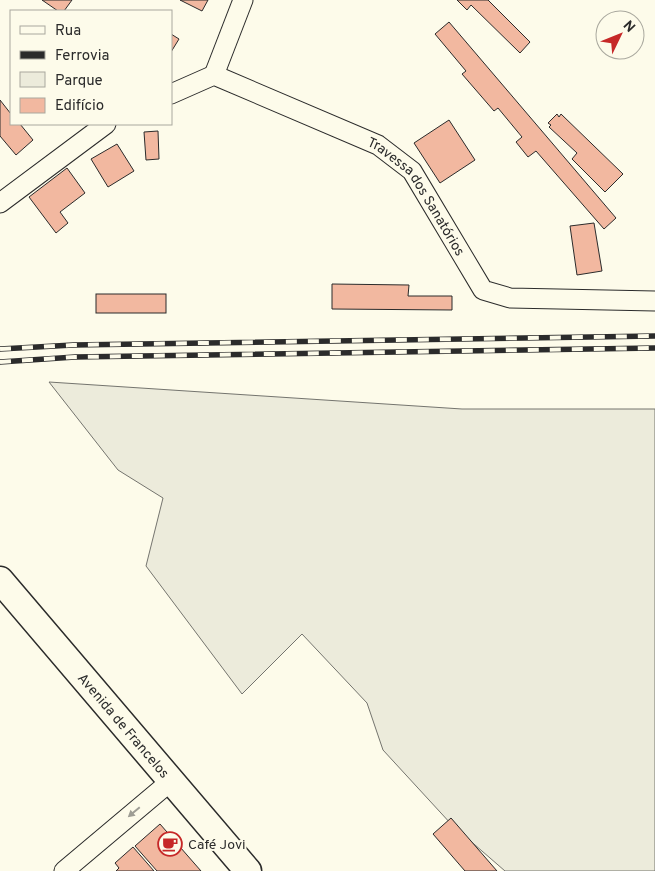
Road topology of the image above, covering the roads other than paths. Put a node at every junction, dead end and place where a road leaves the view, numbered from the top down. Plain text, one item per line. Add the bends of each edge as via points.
1 (243, 0) edge
2 (214, 75) junction
3 (172, 94) edge
4 (105, 125) edge
5 (0, 203) edge
6 (655, 301) edge
7 (0, 580) edge
8 (172, 781) junction
9 (64, 871) edge
10 (248, 871) edge

1 - 2 street
2 - 3 street
2 - 6 street, Travessa dos Sanatórios via 378,145 412,171 483,290 510,298
4 - 5 street
7 - 8 main road, Avenida de Francelos
8 -> 9 street
8 - 10 main road, Avenida de Francelos

